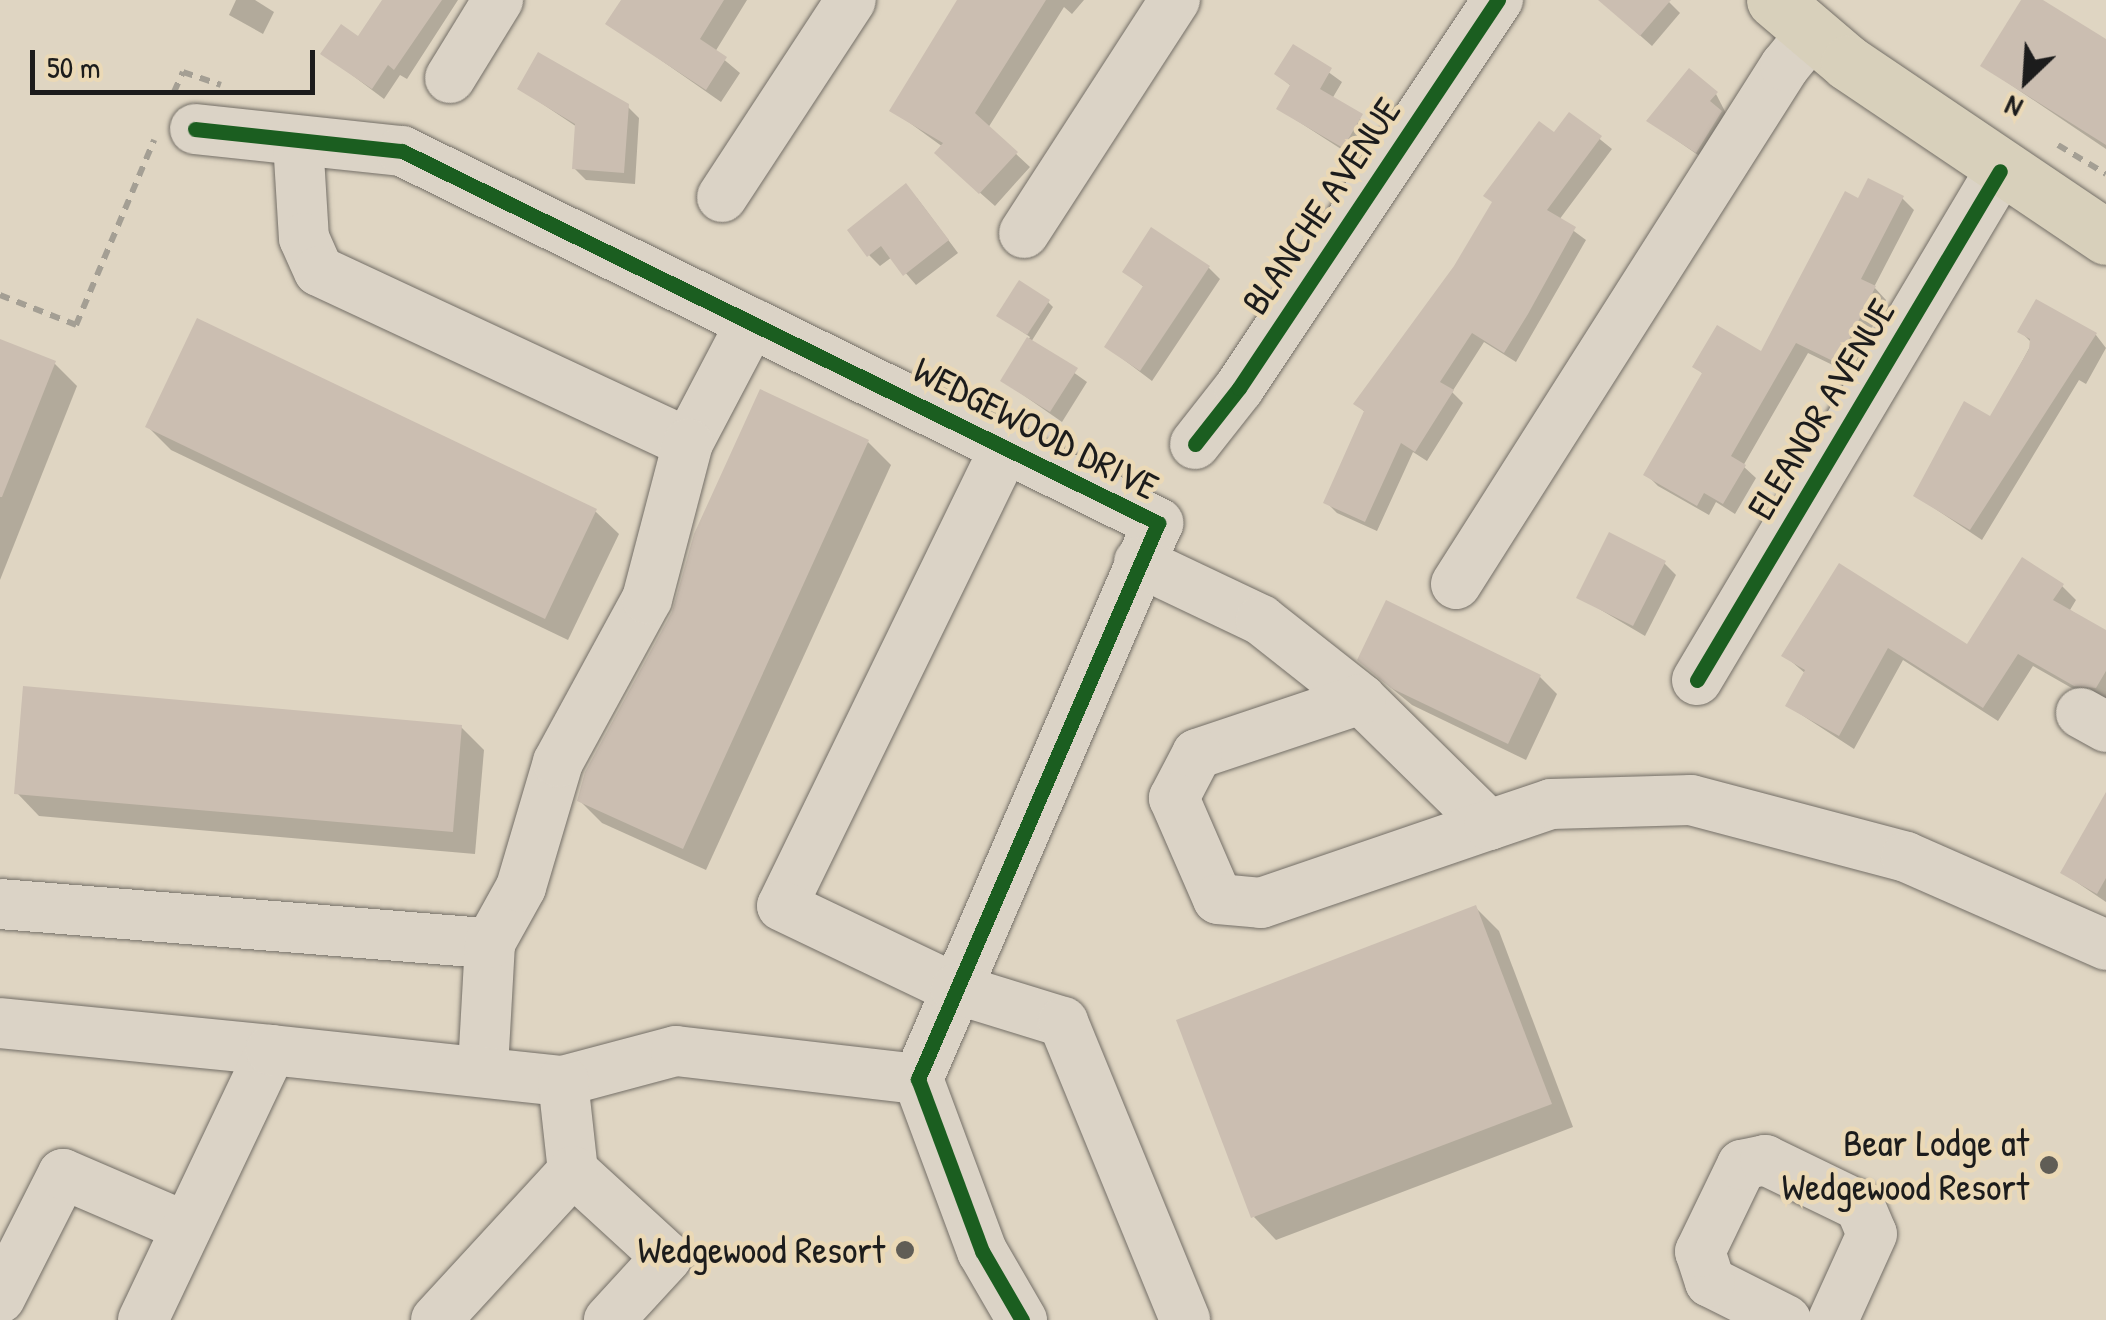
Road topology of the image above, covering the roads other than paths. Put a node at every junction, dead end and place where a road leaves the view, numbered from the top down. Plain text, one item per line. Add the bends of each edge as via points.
1 (498, 0) edge
2 (851, 0) edge
3 (1175, 0) edge
4 (1498, 0) edge
5 (1793, 17) edge
6 (450, 78) dead end
7 (174, 121) road end
8 (298, 140) junction
9 (2000, 171) junction
10 (722, 197) dead end
11 (1024, 233) dead end
12 (2106, 237) edge
13 (751, 323) junction
14 (688, 442) junction
15 (1195, 444) dead end
16 (1005, 448) junction
17 (1139, 562) junction
18 (1456, 584) dead end
19 (1697, 680) dead end
20 (1361, 699) junction
21 (1489, 825) junction
22 (0, 904) edge
23 (490, 943) junction
24 (2106, 945) edge
25 (956, 989) junction
26 (0, 1022) edge
27 (270, 1050) junction
28 (483, 1070) junction
29 (918, 1079) junction
30 (563, 1082) junction
31 (573, 1171) junction
32 (186, 1228) junction
33 (0, 1298) edge
34 (143, 1320) edge
35 (436, 1320) edge
36 (609, 1320) edge
37 (1022, 1320) edge
38 (1185, 1320) edge
39 (1786, 1320) edge
40 (1833, 1320) edge

1 - 6 street
2 - 10 street
3 - 11 street
4 - 15 street, BLANCHE AVENUE
5 - 9 main road
5 - 18 street
7 - 8 street, WEDGEWOOD DRIVE
8 - 13 street, WEDGEWOOD DRIVE via 402,151
8 - 14 street via 304,238 319,270
9 - 12 main road
9 - 19 street, ELEANOR AVENUE
13 - 14 street
13 - 16 street, WEDGEWOOD DRIVE
14 - 23 street via 647,599 558,762 521,887
16 - 17 street, WEDGEWOOD DRIVE via 1158,522
16 - 25 street via 782,906
17 - 20 street via 1262,620
17 - 25 street, WEDGEWOOD DRIVE
20 - 21 street
20 - 21 street via 1197,754 1174,798 1218,899 1261,904
21 - 24 street via 1551,804 1691,800 1906,857
22 - 23 street
23 - 28 street
25 - 29 street, WEDGEWOOD DRIVE
25 - 38 street via 1064,1022
26 - 27 street
27 - 28 street
27 - 32 street
28 - 30 street
29 - 30 street via 676,1052
29 - 37 street via 982,1250
30 - 31 street
31 - 35 street
31 - 36 street via 667,1256
32 - 33 street via 63,1174
32 - 34 street
39 - 40 street via 1710,1282 1700,1252 1742,1165 1765,1160 1860,1206 1872,1234

